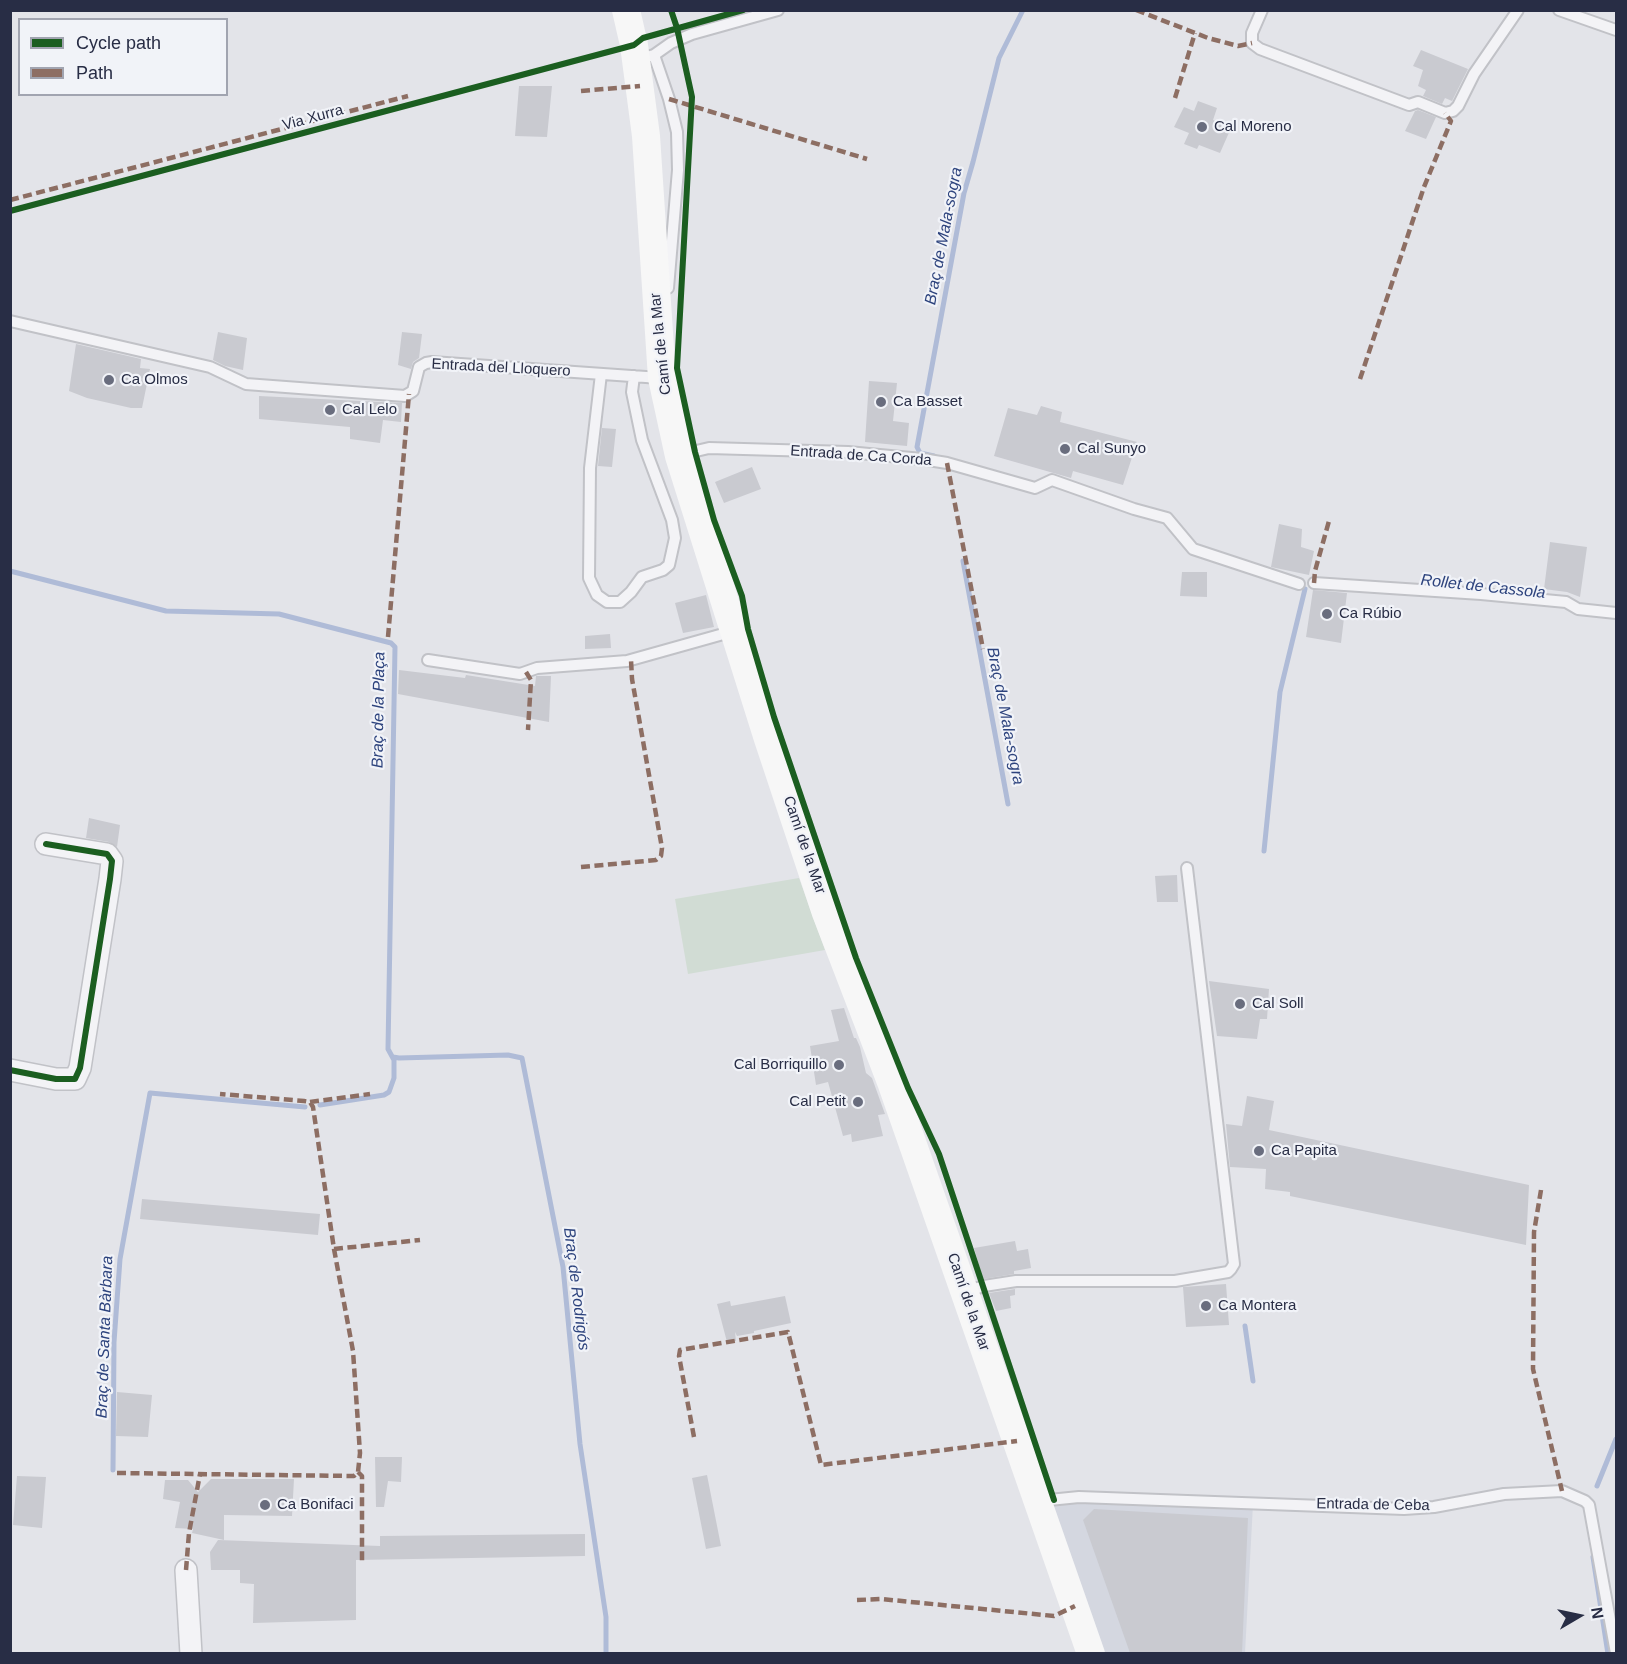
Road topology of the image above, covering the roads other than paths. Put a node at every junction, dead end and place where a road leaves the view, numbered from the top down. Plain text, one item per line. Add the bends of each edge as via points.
1 (626, 10) edge
2 (778, 10) edge
3 (1262, 10) edge
4 (1518, 10) edge
5 (1559, 10) edge
6 (1617, 30) edge
7 (645, 56) junction
8 (10, 321) edge
9 (601, 374) junction
10 (634, 376) junction
11 (662, 378) junction
12 (679, 456) junction
13 (1314, 583) dead end
14 (1299, 584) dead end
15 (1617, 613) edge
16 (734, 631) junction
17 (428, 660) dead end
18 (46, 844) dead end
19 (1186, 868) dead end
20 (10, 1070) edge
21 (965, 1292) junction
22 (1038, 1501) junction
23 (186, 1570) dead end
24 (191, 1653) edge
25 (1091, 1653) edge
26 (1617, 1653) edge

1 - 7 main road, Camí de la Mar
2 - 7 lane via 692,34
3 - 4 lane via 1252,33 1252,43 1260,49 1409,105 1418,102 1445,113 1458,106 1474,74
5 - 6 lane
7 - 11 main road, Camí de la Mar via 646,136
8 - 9 lane, Entrada del Lloquero via 210,367 246,384 405,396 413,391 419,367 432,362
9 - 10 lane, Entrada del Lloquero
9 - 10 lane via 590,468 589,578 597,595 607,602 620,602 642,577 669,565 675,538 642,440 632,392
10 - 11 lane, Entrada del Lloquero
11 - 12 main road, Camí de la Mar
12 - 14 lane, Entrada de Ca Corda via 709,448 848,452 947,463 1035,488 1052,480 1167,518 1193,549
12 - 16 main road, Camí de la Mar
13 - 15 lane via 1566,602 1578,609
16 - 17 lane via 627,661 537,668 520,674
16 - 21 main road, Camí de la Mar via 826,913
18 - 20 street via 106,854 112,861 80,1068 75,1079
19 - 21 lane via 1234,1264 1228,1272 1175,1281 1016,1281
21 - 22 main road, Camí de la Mar
22 - 25 main road, Camí de la Mar
22 - 26 lane, Entrada de Ceba via 1079,1497 1404,1509 1504,1494 1562,1491 1590,1505
23 - 24 street

